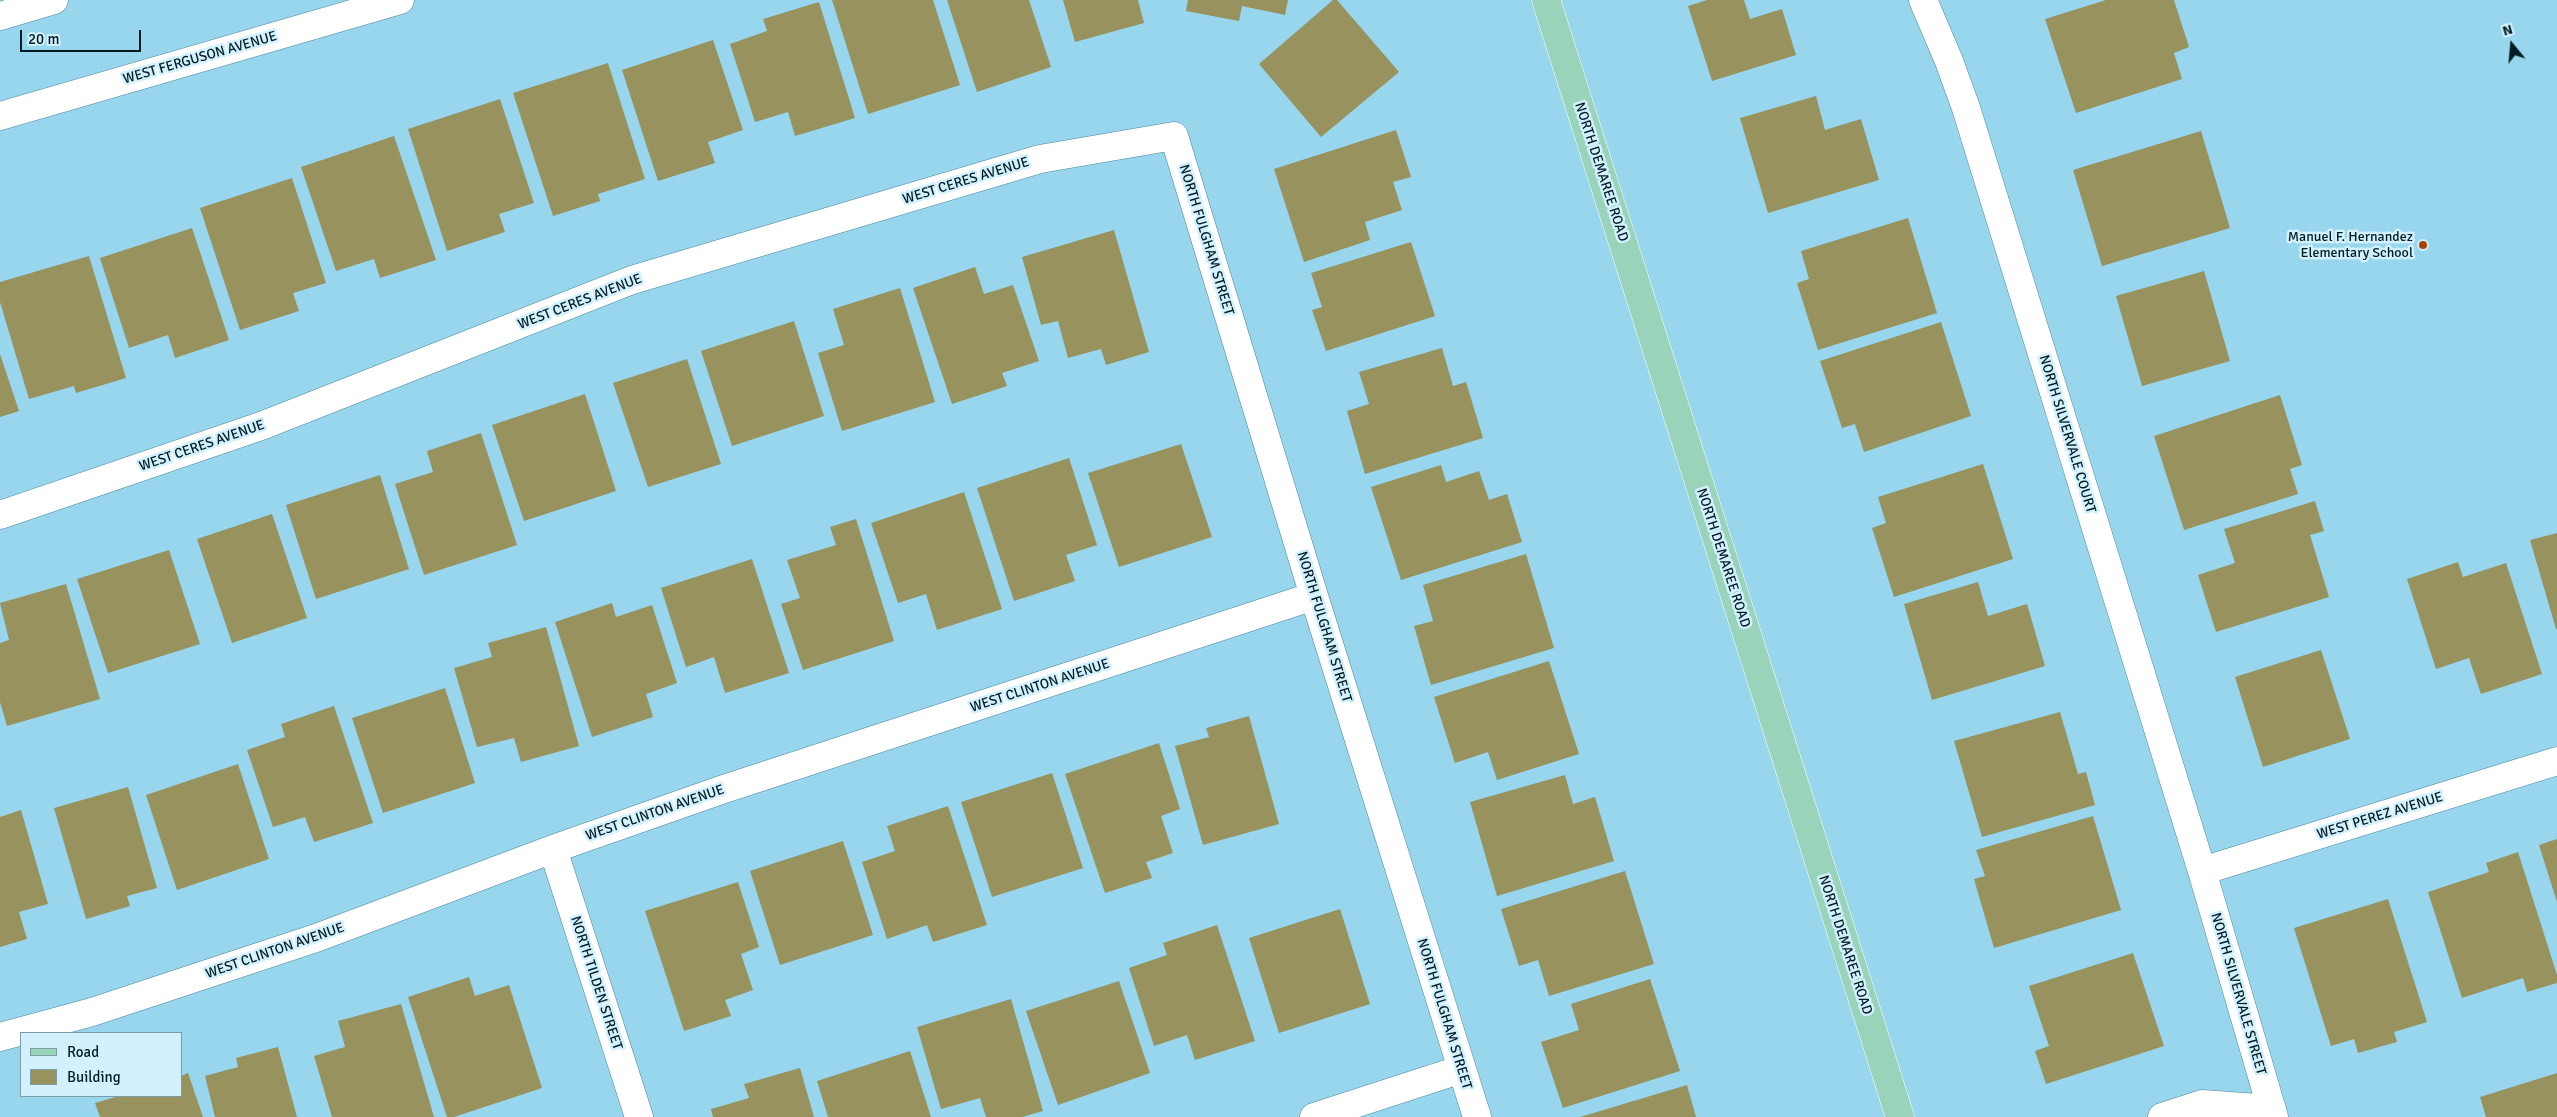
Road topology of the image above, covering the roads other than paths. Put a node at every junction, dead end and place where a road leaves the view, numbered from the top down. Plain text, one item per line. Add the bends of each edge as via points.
1 (54, 0) edge
2 (400, 0) edge
3 (1546, 0) edge
4 (1923, 0) edge
5 (0, 16) edge
6 (0, 116) edge
7 (1174, 136) joint
8 (0, 515) edge
9 (1314, 596) junction
10 (2557, 761) edge
11 (553, 849) junction
12 (2202, 871) junction
13 (20, 1032) edge
14 (21, 1032) edge
15 (0, 1038) edge
16 (1462, 1069) junction
17 (2269, 1114) edge
18 (639, 1117) edge
19 (1314, 1117) edge
20 (1477, 1117) edge
21 (1900, 1117) edge
22 (2162, 1117) edge

1 - 5 street
2 - 6 street, WEST FERGUSON AVENUE
3 - 21 main road, NORTH DEMAREE ROAD
4 - 12 street, NORTH SILVERVALE COURT via 1966,108
7 - 8 street, WEST CERES AVENUE via 1040,158 632,280 261,426
7 - 9 street, NORTH FULGHAM STREET
9 - 11 street, WEST CLINTON AVENUE via 721,790
9 - 16 street, NORTH FULGHAM STREET
10 - 12 street, WEST PEREZ AVENUE
11 - 14 street, WEST CLINTON AVENUE via 316,938
11 - 18 street, NORTH TILDEN STREET
12 - 17 street, NORTH SILVERVALE STREET
13 - 15 street, WEST CLINTON AVENUE
16 - 19 street
16 - 20 street, NORTH FULGHAM STREET
17 - 22 street via 2202,1104

